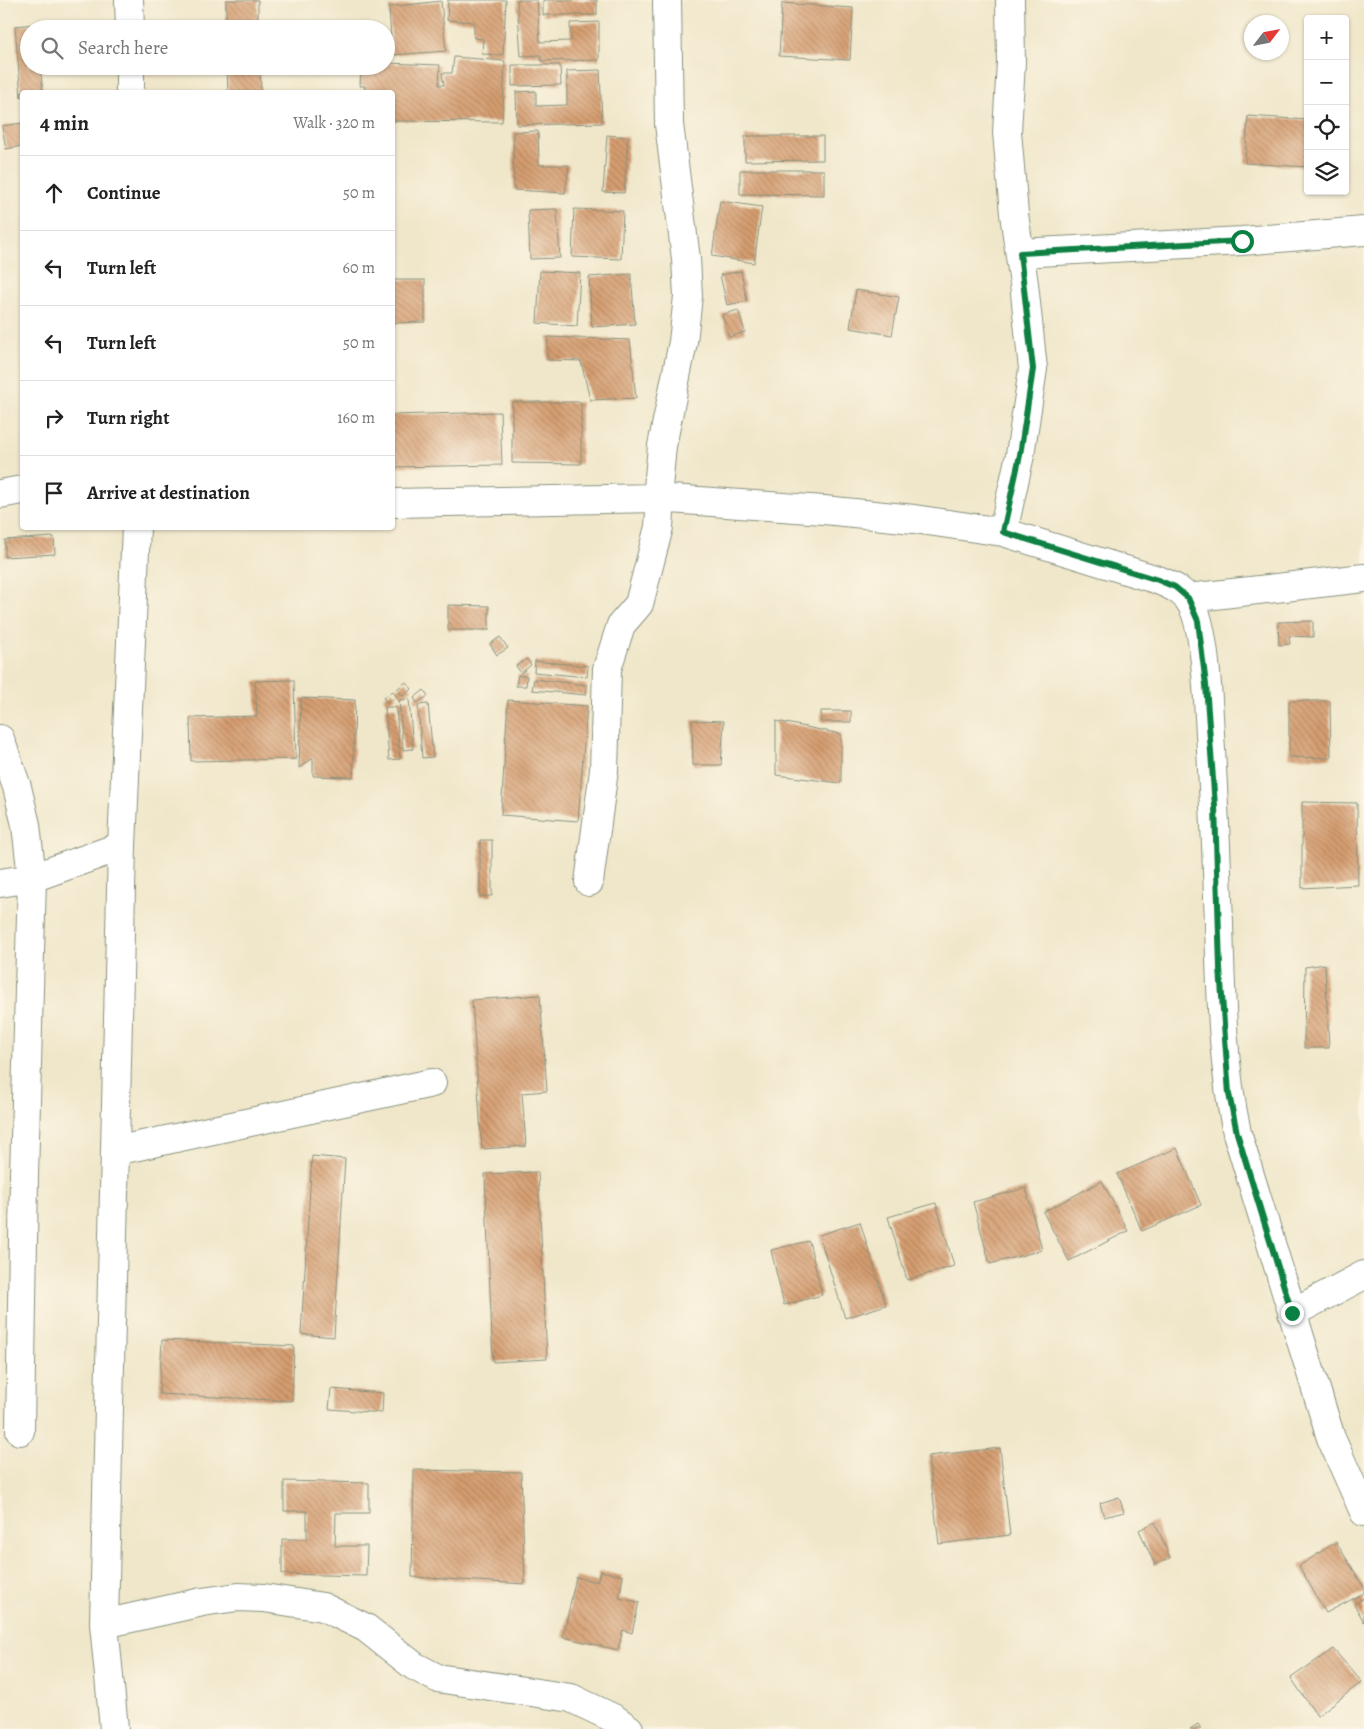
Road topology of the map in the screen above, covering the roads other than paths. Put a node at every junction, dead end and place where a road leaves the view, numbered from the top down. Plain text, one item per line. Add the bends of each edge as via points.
1 (129, 0) edge
2 (667, 0) edge
3 (1010, 0) edge
4 (130, 20) edge
5 (130, 75) edge
6 (130, 90) edge
7 (1364, 231) edge
8 (1020, 253) junction
9 (20, 490) edge
10 (0, 494) edge
11 (659, 498) junction
12 (395, 503) edge
13 (136, 530) edge
14 (1003, 532) junction
15 (1364, 578) edge
16 (1188, 598) junction
17 (0, 739) edge
18 (122, 846) junction
19 (32, 878) junction
20 (589, 882) dead end
21 (0, 883) edge
22 (432, 1082) dead end
23 (115, 1151) junction
24 (1364, 1276) edge
25 (1292, 1313) junction
26 (20, 1431) dead end
27 (1364, 1512) edge
28 (104, 1624) junction
29 (114, 1729) edge
30 (629, 1729) edge

1 - 4 street
2 - 11 street via 669,124 688,296 683,342 662,446
3 - 8 street via 1007,132
5 - 6 street
7 - 8 street
8 - 14 street via 1033,369 1020,455
9 - 10 street
11 - 12 street
11 - 14 street via 842,511
11 - 20 street via 659,527 639,604 620,625 607,669 604,770
13 - 18 street
14 - 16 street via 1158,580 1175,587
15 - 16 street
16 - 25 street via 1198,621 1206,685 1215,806 1224,1052 1229,1094 1237,1133
17 - 19 street via 26,825
18 - 19 street
18 - 23 street
19 - 21 street
19 - 26 street
22 - 23 street
23 - 28 street
24 - 25 street
25 - 27 street via 1331,1438
28 - 29 street
28 - 30 street via 238,1597 323,1607 366,1628 414,1666 437,1678 570,1698 614,1718

